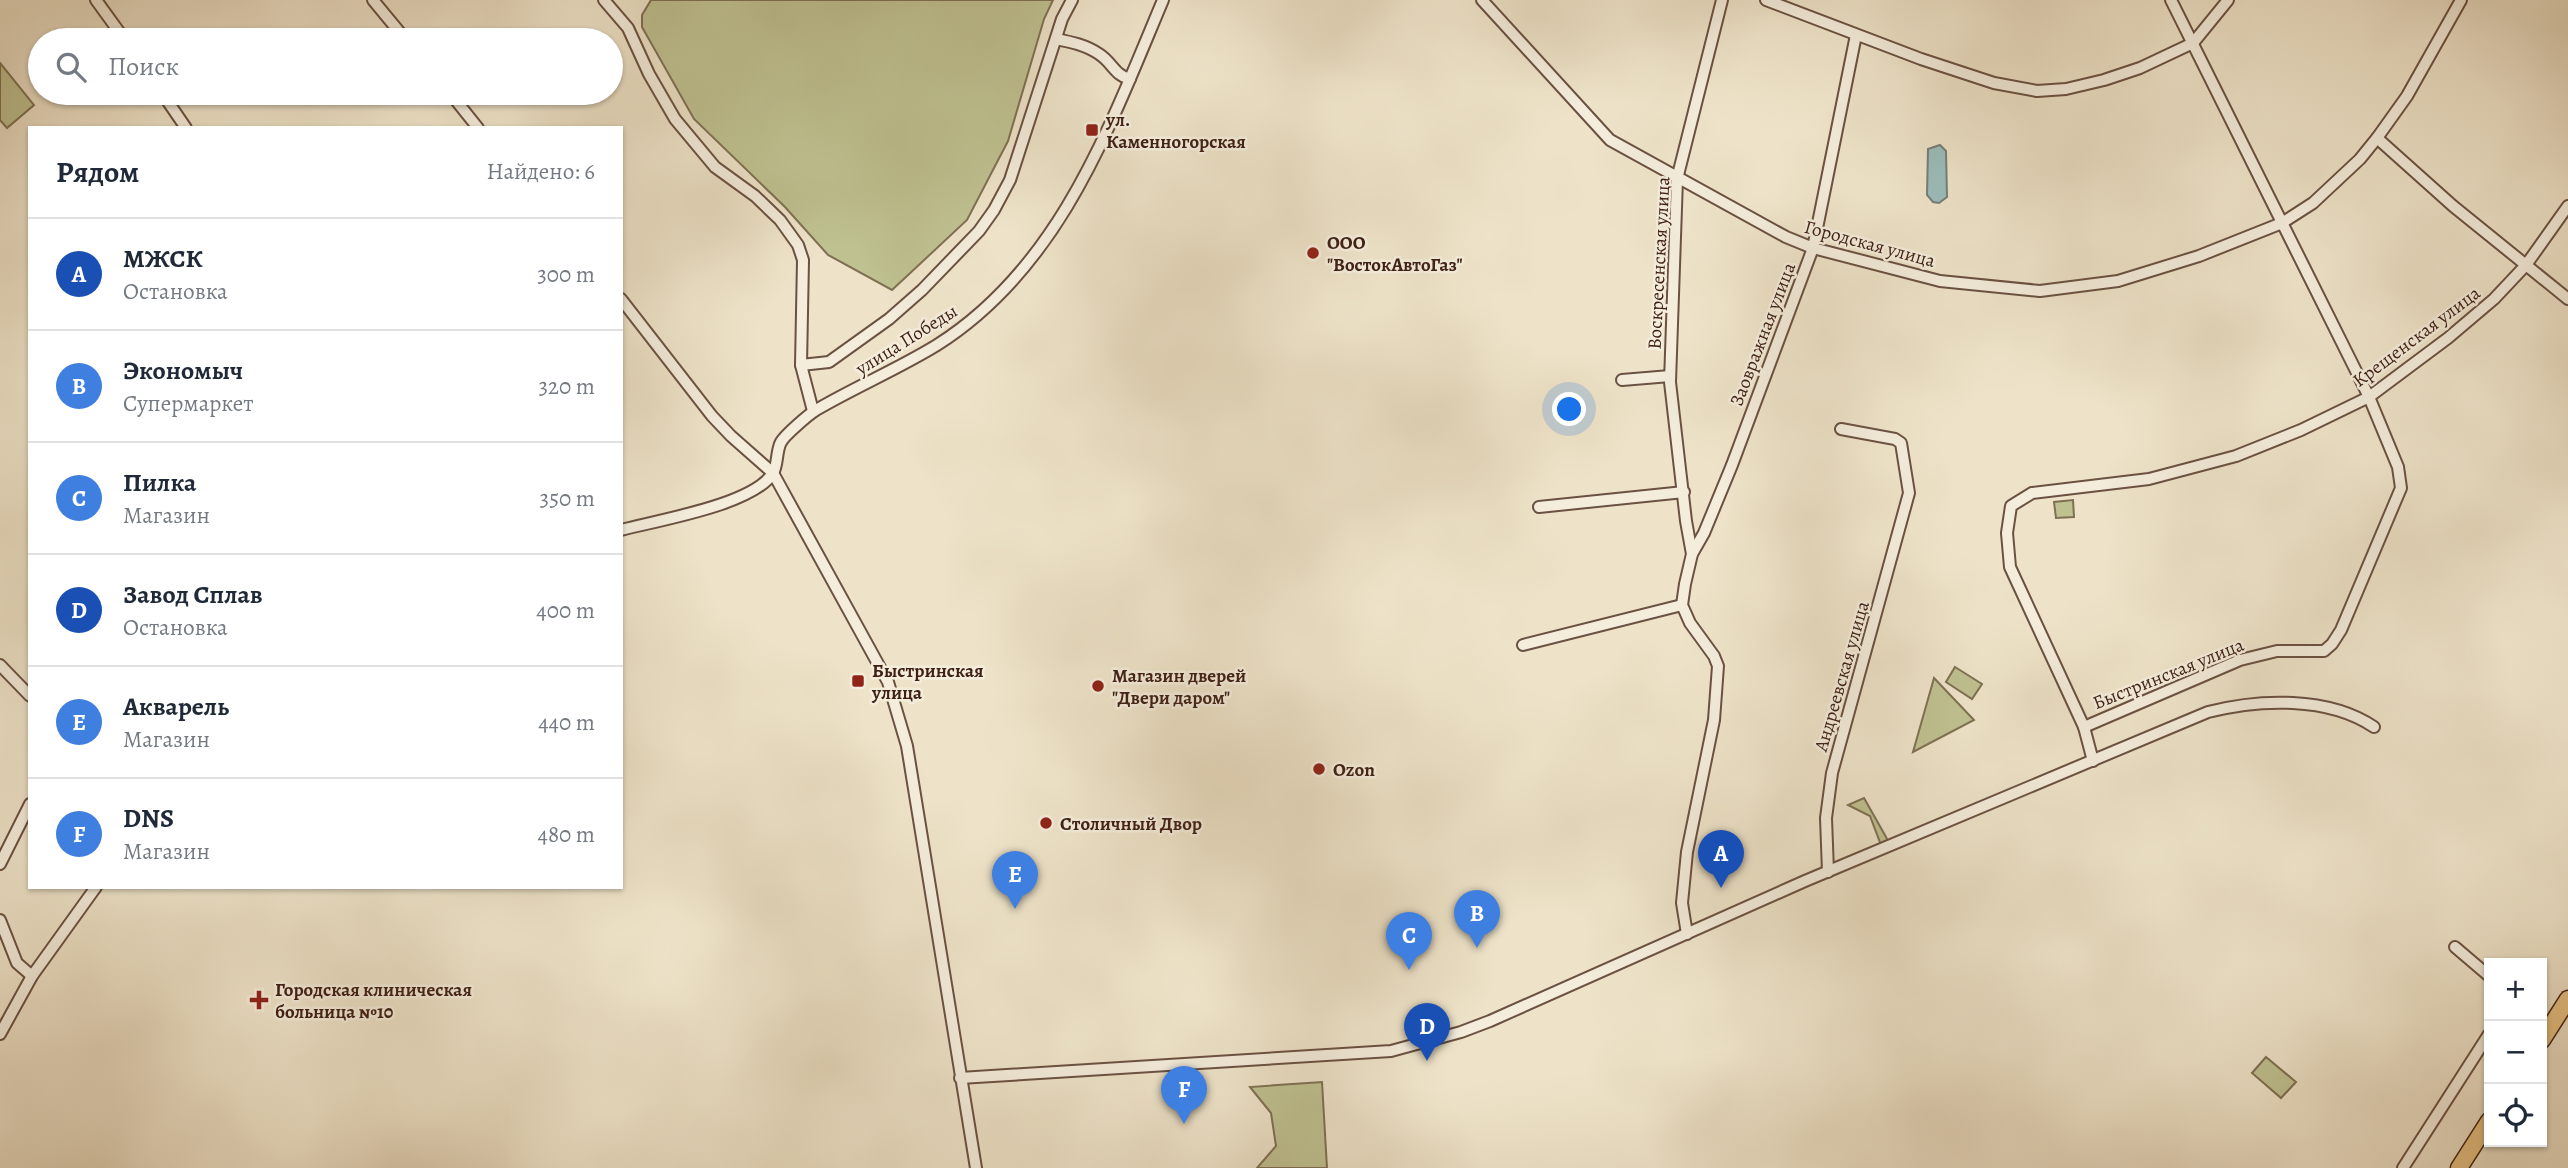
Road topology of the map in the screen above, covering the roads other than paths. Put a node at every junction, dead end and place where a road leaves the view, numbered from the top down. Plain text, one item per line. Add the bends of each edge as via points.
1 (96, 0) edge
2 (373, 0) edge
3 (604, 0) edge
4 (1072, 0) edge
5 (1163, 0) edge
6 (1482, 0) edge
7 (1722, 0) edge
8 (1766, 0) edge
9 (2171, 0) edge
10 (2228, 0) edge
11 (2461, 0) edge
12 (116, 28) edge
13 (396, 28) edge
14 (1856, 35) junction
15 (1056, 39) junction
16 (2193, 43) junction
17 (1130, 79) junction
18 (170, 105) edge
19 (460, 105) edge
20 (185, 126) edge
21 (476, 126) edge
22 (2377, 138) junction
23 (1676, 179) junction
24 (2568, 206) edge
25 (2282, 223) junction
26 (1813, 248) junction
27 (2526, 265) junction
28 (2568, 299) edge
29 (623, 302) edge
30 (801, 365) junction
31 (1671, 370) junction
32 (1622, 380) dead end
33 (2369, 397) junction
34 (813, 411) junction
35 (1841, 429) dead end
36 (773, 473) junction
37 (1684, 492) junction
38 (1539, 507) dead end
39 (623, 529) edge
40 (1692, 554) junction
41 (1682, 606) junction
42 (1523, 645) dead end
43 (0, 665) edge
44 (28, 694) edge
45 (2084, 727) junction
46 (2374, 727) dead end
47 (2093, 761) junction
48 (28, 808) edge
49 (0, 864) edge
50 (1828, 872) junction
51 (95, 889) edge
52 (0, 920) edge
53 (1687, 934) junction
54 (2455, 947) dead end
55 (2484, 972) edge
56 (32, 976) junction
57 (2568, 999) edge
58 (2547, 1032) edge
59 (0, 1034) edge
60 (2484, 1042) edge
61 (960, 1079) junction
62 (2484, 1129) edge
63 (976, 1168) edge
64 (2403, 1168) edge
65 (2459, 1168) edge

1 - 12 street
2 - 13 street
3 - 30 street via 628,28 675,118 715,167 755,196 797,245 803,260
4 - 15 street
5 - 17 street, улица Победы
6 - 23 street, Городская улица via 1609,140
7 - 23 street, Воскресенская улица
8 - 14 street
9 - 16 street
10 - 16 street
11 - 22 street, Городская улица via 2407,96
14 - 16 street via 1994,83 2037,91 2104,80
14 - 26 street, Заовражная улица
15 - 17 street via 1098,53 1118,74
15 - 30 street via 1010,180 979,231 889,319 829,362
16 - 25 street
17 - 34 street, улица Победы via 1067,210 1028,265 983,310 938,344
18 - 20 street
19 - 21 street
22 - 25 street, Городская улица via 2313,202
22 - 27 street
23 - 26 street, Городская улица
23 - 31 street, Воскресенская улица
24 - 27 street, Крещенская улица
25 - 26 street, Городская улица via 2118,281 2040,291 1940,281
25 - 33 street
26 - 40 street, Заовражная улица via 1732,465
27 - 28 street
27 - 33 street, Крещенская улица via 2448,338
29 - 36 street via 712,415
30 - 34 street
31 - 32 street
31 - 37 street, Воскресенская улица
33 - 45 street, Быстринская улица via 2398,467 2401,488 2332,645 2324,651 2277,651 2240,660
33 - 45 street, Крещенская улица via 2236,456 2149,479 2026,495 2011,506 2007,533 2010,567
34 - 36 street, улица Победы via 781,441
35 - 50 street, Андреевская улица via 1901,443 1909,493 1832,773 1826,818
36 - 39 street via 752,492
36 - 61 street via 888,682 907,746
37 - 38 street
37 - 40 street, Воскресенская улица
40 - 41 street
41 - 42 street
41 - 53 street via 1718,666 1714,720 1687,852 1682,903
43 - 44 street
45 - 47 street
46 - 47 street via 2302,703 2239,706 2208,712
47 - 50 street
48 - 49 street
50 - 53 street
51 - 56 street
52 - 56 street via 17,964
53 - 61 street via 1490,1021 1391,1051
54 - 55 street
56 - 59 street
57 - 58 highway
60 - 64 street
61 - 63 street
62 - 65 highway

